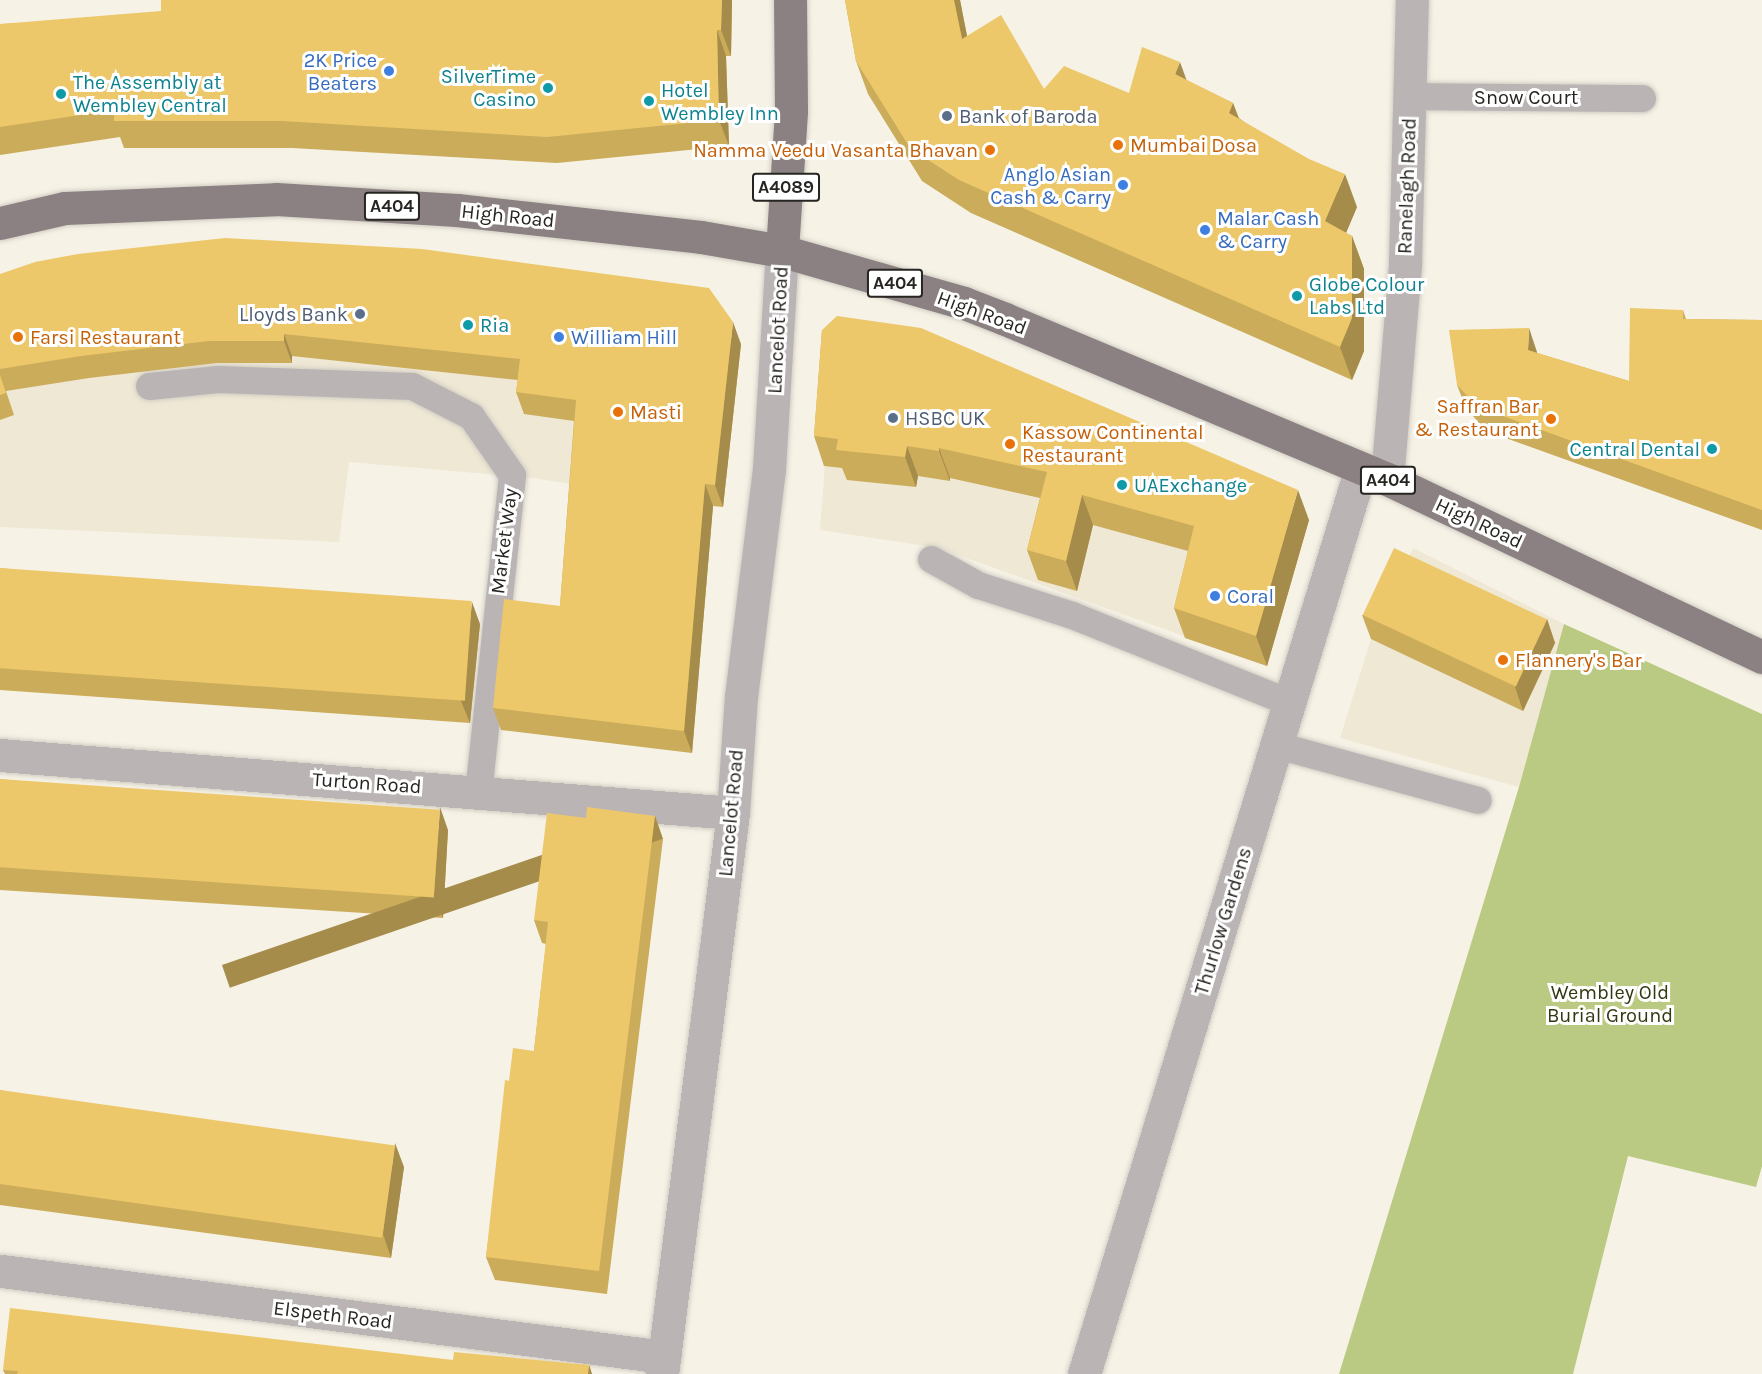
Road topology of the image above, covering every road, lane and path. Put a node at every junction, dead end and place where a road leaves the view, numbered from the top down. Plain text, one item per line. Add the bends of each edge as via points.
1 (790, 0) edge
2 (1412, 0) edge
3 (1410, 96) junction
4 (1642, 98) dead end
5 (0, 223) edge
6 (783, 251) junction
7 (149, 386) dead end
8 (1374, 474) junction
9 (931, 559) dead end
10 (1762, 657) edge
11 (1291, 703) junction
12 (1277, 745) junction
13 (0, 755) edge
14 (478, 792) junction
15 (1478, 800) dead end
16 (733, 813) junction
17 (2, 1271) dead end
18 (663, 1366) edge
19 (1084, 1374) edge

1 - 6 main road, A4089 via 791,111
2 - 3 street, Ranelagh Road
3 - 4 lane, Snow Court
3 - 8 street, Ranelagh Road via 1404,263
5 - 6 main road, High Road / A404 via 65,208 276,199 457,210 700,237
6 - 8 main road, High Road / A404 via 964,303
6 - 16 street, Lancelot Road via 769,469 741,697
7 - 14 lane, Market Way via 218,378 412,386 471,416 512,476
8 - 10 main road, High Road / A404
8 - 11 street, Thurlow Gardens
9 - 11 lane via 978,585 1072,615
11 - 12 street, Thurlow Gardens
12 - 15 lane
12 - 19 street, Thurlow Gardens
13 - 14 street, Turton Road
14 - 16 street, Turton Road
16 - 18 street, Lancelot Road
17 - 18 street, Elspeth Road

